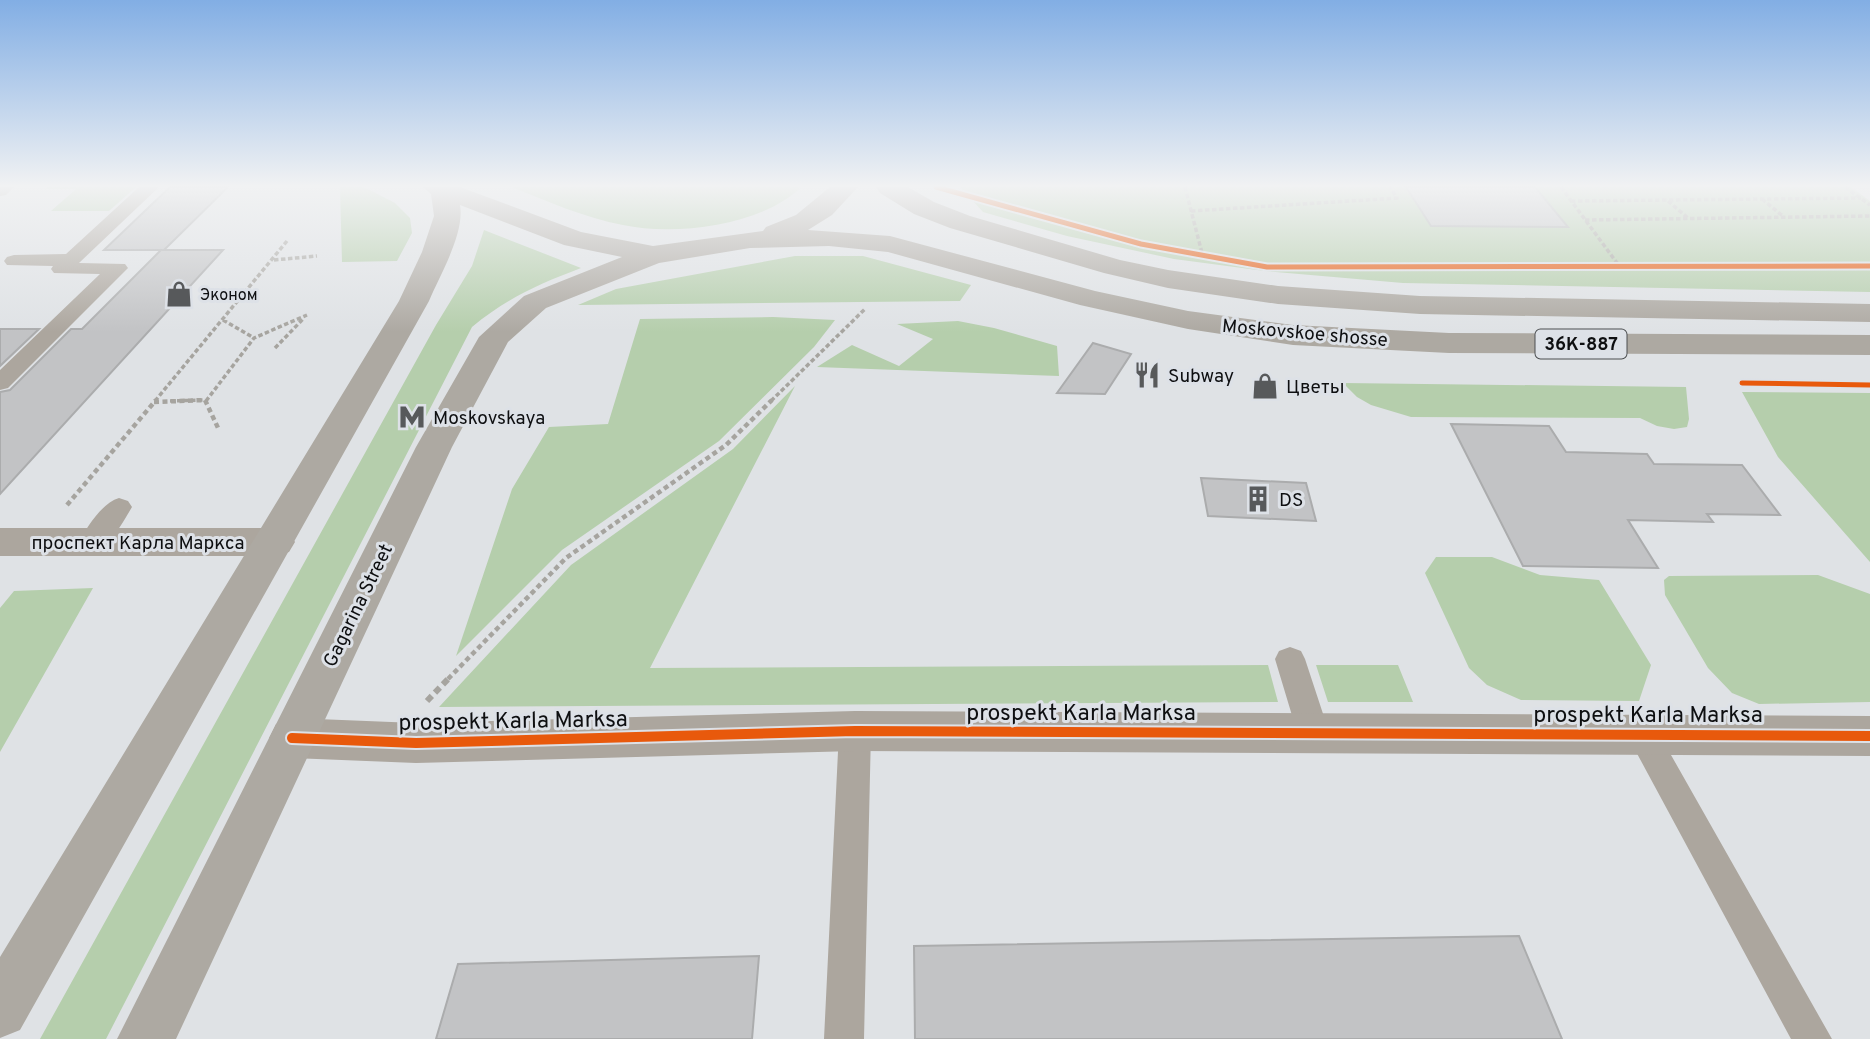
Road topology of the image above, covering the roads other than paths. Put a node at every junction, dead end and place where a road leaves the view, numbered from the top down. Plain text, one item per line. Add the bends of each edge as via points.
1 (97, 235) edge
2 (442, 235) edge
3 (564, 235) edge
4 (763, 235) edge
5 (1006, 235) edge
6 (750, 240) junction
7 (653, 255) junction
8 (70, 260) junction
9 (14, 261) dead end
10 (1870, 313) edge
11 (1870, 345) edge
12 (0, 383) edge
13 (118, 507) dead end
14 (17, 542) edge
15 (92, 542) junction
16 (275, 542) junction
17 (1290, 659) dead end
18 (855, 731) junction
19 (1313, 732) junction
20 (1643, 734) junction
21 (1870, 736) edge
22 (292, 738) junction
23 (0, 1010) edge
24 (146, 1039) edge
25 (844, 1039) edge
26 (1812, 1039) edge

1 - 8 lane
2 - 16 main road via 414,301
3 - 7 main road, Moskovskoe shosse / 36К-887
4 - 6 main road, Moskovskoe shosse / 36К-887
5 - 10 main road, Moskovskoe shosse / 36К-887 via 1168,279 1278,295 1420,305
6 - 7 main road, Moskovskoe shosse / 36К-887
6 - 11 main road, Moskovskoe shosse / 36К-887 via 829,238 890,244 1091,299 1188,320 1293,335 1449,343
7 - 22 main road, Gagarina Street via 536,302 495,337 435,447
8 - 9 lane
8 - 12 lane via 61,269 118,268
13 - 15 lane
14 - 15 street, проспект Карла Маркса
15 - 16 street, проспект Карла Маркса
16 - 23 main road
17 - 19 lane
18 - 19 street, prospekt Karla Marksa
18 - 22 street, prospekt Karla Marksa via 416,743
18 - 25 lane
19 - 20 street, prospekt Karla Marksa
20 - 21 street, prospekt Karla Marksa
20 - 26 lane
22 - 24 main road, Gagarina Street

